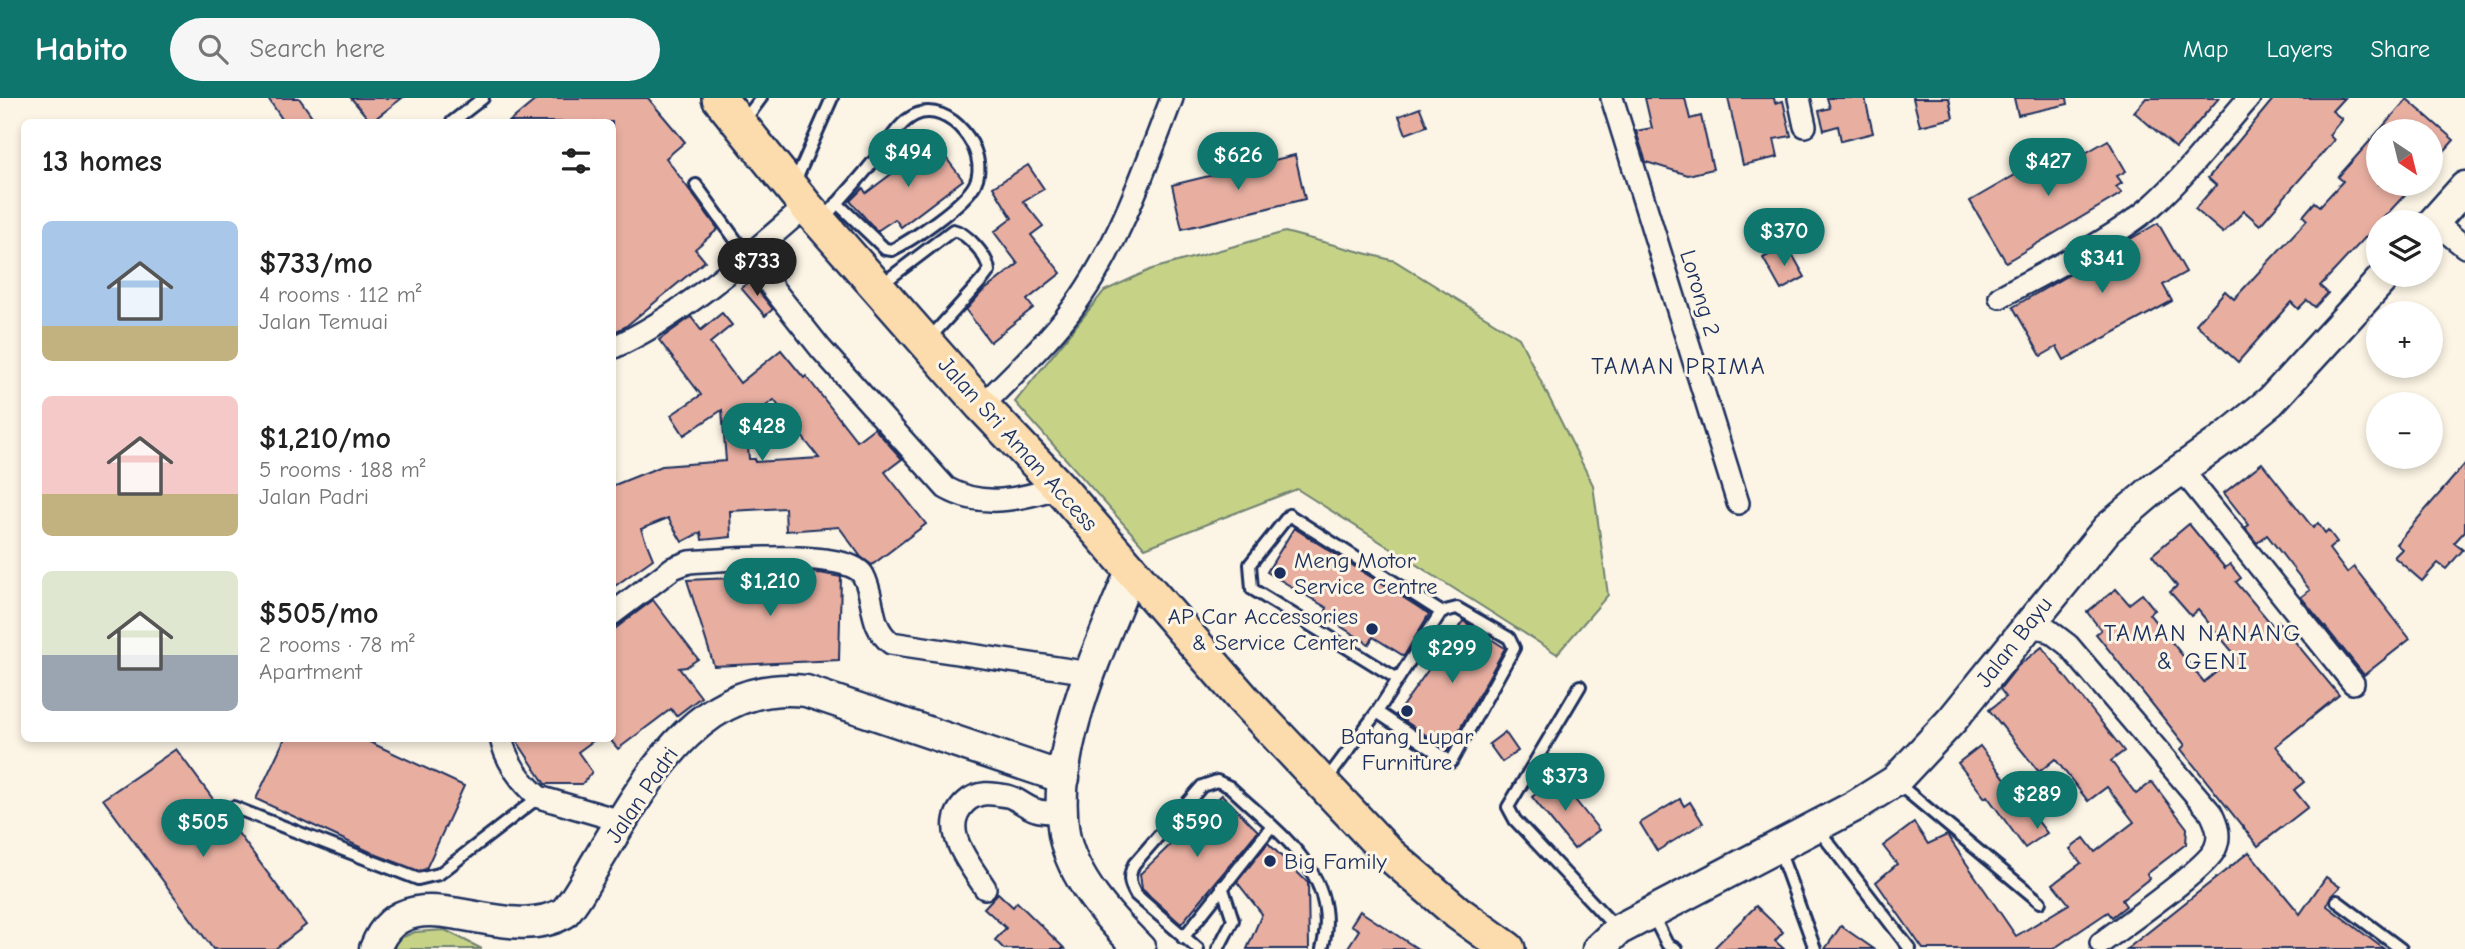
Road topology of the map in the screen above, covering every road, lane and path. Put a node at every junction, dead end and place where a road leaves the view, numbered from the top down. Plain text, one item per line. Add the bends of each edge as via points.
1 (483, 98) edge
2 (719, 98) edge
3 (761, 98) edge
4 (832, 98) edge
5 (1172, 98) edge
6 (1612, 98) edge
7 (1799, 98) edge
8 (2249, 98) edge
9 (456, 119) edge
10 (741, 124) junction
11 (1805, 126) dead end
12 (696, 185) dead end
13 (2465, 187) edge
14 (814, 205) junction
15 (2443, 212) edge
16 (2443, 232) edge
17 (2465, 247) edge
18 (748, 257) junction
19 (878, 287) junction
20 (2375, 287) edge
21 (2000, 297) dead end
22 (926, 342) junction
23 (616, 346) edge
24 (982, 406) junction
25 (2182, 470) junction
26 (1059, 487) junction
27 (1738, 503) dead end
28 (1131, 571) junction
29 (616, 611) edge
30 (1441, 612) junction
31 (2026, 626) junction
32 (1090, 673) junction
33 (1396, 678) junction
34 (2353, 682) dead end
35 (1580, 686) dead end
36 (1377, 712) junction
37 (502, 742) edge
38 (1064, 778) junction
39 (1895, 781) junction
40 (1324, 784) junction
41 (539, 797) junction
42 (233, 807) dead end
43 (1063, 812) junction
44 (621, 821) junction
45 (1815, 826) junction
46 (1271, 827) junction
47 (1778, 846) junction
48 (1222, 886) junction
49 (985, 888) dead end
50 (2337, 901) dead end
51 (2040, 902) dead end
52 (1650, 912) junction
53 (1183, 938) junction
54 (1608, 939) edge
55 (2101, 943) dead end
56 (375, 949) edge
57 (1140, 949) edge
58 (1198, 949) edge
59 (1217, 949) edge
60 (1322, 949) edge
61 (1508, 949) edge
62 (1676, 949) edge
63 (1815, 949) edge
64 (1910, 949) edge
65 (2401, 949) edge

1 - 9 lane
2 - 10 main road, Jalan Sri Aman Access
3 - 10 lane
4 - 14 lane
5 - 24 street via 1098,270 1079,300
6 - 27 street, Lorong 2
7 - 11 street
8 - 21 street via 2150,207
10 - 14 main road, Jalan Sri Aman Access
12 - 18 lane
13 - 15 street
14 - 14 lane via 892,250 975,186 977,158 971,142 949,118 926,111 913,115
14 - 18 street
14 - 19 main road, Jalan Sri Aman Access
16 - 17 street
18 - 23 street via 649,330
18 - 26 street via 821,349 946,488 964,497 1012,501
19 - 22 main road, Jalan Sri Aman Access
19 - 22 lane via 944,234 953,230 963,233 987,261 989,271
20 - 25 street, Jalan Bayu via 2271,401
22 - 24 main road, Jalan Sri Aman Access
24 - 26 main road, Jalan Sri Aman Access
25 - 31 street, Jalan Bayu via 2107,529
25 - 34 street
26 - 28 main road, Jalan Sri Aman Access
28 - 32 street
28 - 40 main road, Jalan Sri Aman Access
29 - 32 street via 673,568 689,562 824,558 853,566 863,575 875,623 880,635 891,643
30 - 33 lane
30 - 33 lane via 1289,515 1250,564 1252,589
30 - 36 lane via 1457,608 1509,638 1514,649 1451,762
31 - 39 street, Jalan Bayu via 1952,720
31 - 55 street via 2047,629 2068,645 2217,824 2219,835 2210,857
32 - 38 street
33 - 36 lane
35 - 54 lane via 1508,807
36 - 40 lane
37 - 41 street via 504,753
38 - 43 street
38 - 44 street, Jalan Padri via 806,691 786,689 737,698 698,723 673,746
39 - 45 street, Jalan Bayu
39 - 51 lane
40 - 61 main road, Jalan Sri Aman Access via 1389,854
41 - 42 lane via 439,874 418,879
41 - 44 street
43 - 49 street via 1035,810 1012,797 994,794 978,795 963,804 955,820 957,839
43 - 57 street via 1071,856 1112,921
44 - 56 street, Jalan Padri via 565,912 541,931 510,938 417,917 385,932
45 - 47 street, Jalan Bayu
45 - 64 lane
46 - 48 lane
46 - 53 lane via 1230,787 1209,782 1134,864 1129,883 1136,895
46 - 60 lane via 1316,874 1324,909
47 - 52 street, Jalan Bayu
47 - 63 lane
48 - 53 lane
48 - 59 lane via 1233,920
50 - 65 lane
52 - 54 street, Jalan Bayu
52 - 62 lane via 1667,944
53 - 58 lane

